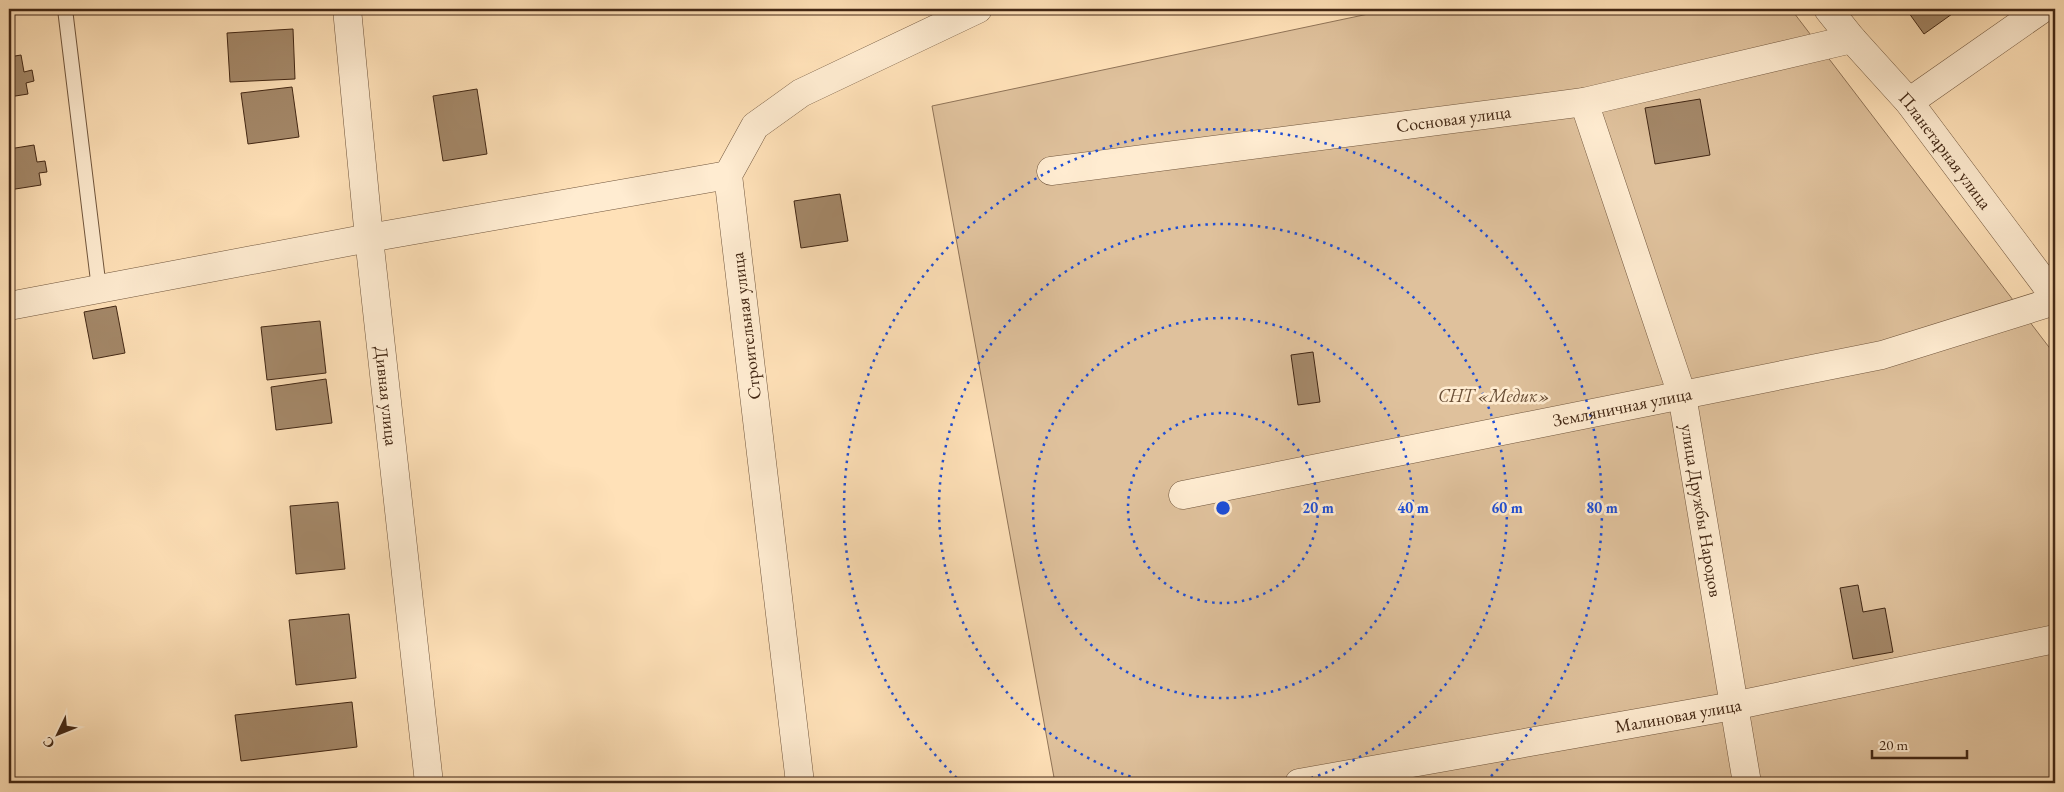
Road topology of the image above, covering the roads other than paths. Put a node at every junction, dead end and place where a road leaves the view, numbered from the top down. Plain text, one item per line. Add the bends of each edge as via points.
1 (65, 9) edge
2 (347, 9) edge
3 (978, 9) edge
4 (1828, 9) edge
5 (2042, 9) edge
6 (1852, 39) junction
7 (1584, 102) junction
8 (1910, 102) junction
9 (1051, 171) dead end
10 (728, 175) junction
11 (370, 238) junction
12 (99, 289) junction
13 (2055, 297) edge
14 (2055, 301) edge
15 (9, 306) edge
16 (1682, 394) junction
17 (1183, 495) dead end
18 (2055, 639) edge
19 (1733, 706) junction
20 (429, 783) edge
21 (800, 783) edge
22 (1299, 783) edge
23 (1747, 783) edge

1 - 12 lane
2 - 11 street, Дивная улица
3 - 10 street via 801,93 756,126
4 - 6 street, Планетарная улица
5 - 8 street
6 - 7 street, Сосновая улица
6 - 8 street, Планетарная улица
7 - 9 street, Сосновая улица
7 - 16 street, улица Дружбы Народов
8 - 13 street, Планетарная улица
10 - 11 street
10 - 21 street, Строительная улица
11 - 12 street
11 - 20 street, Дивная улица
12 - 15 street
14 - 16 street, Земляничная улица via 1882,355
16 - 17 street, Земляничная улица
16 - 19 street, улица Дружбы Народов
18 - 19 street, Малиновая улица
19 - 22 street, Малиновая улица
19 - 23 street, улица Дружбы Народов

